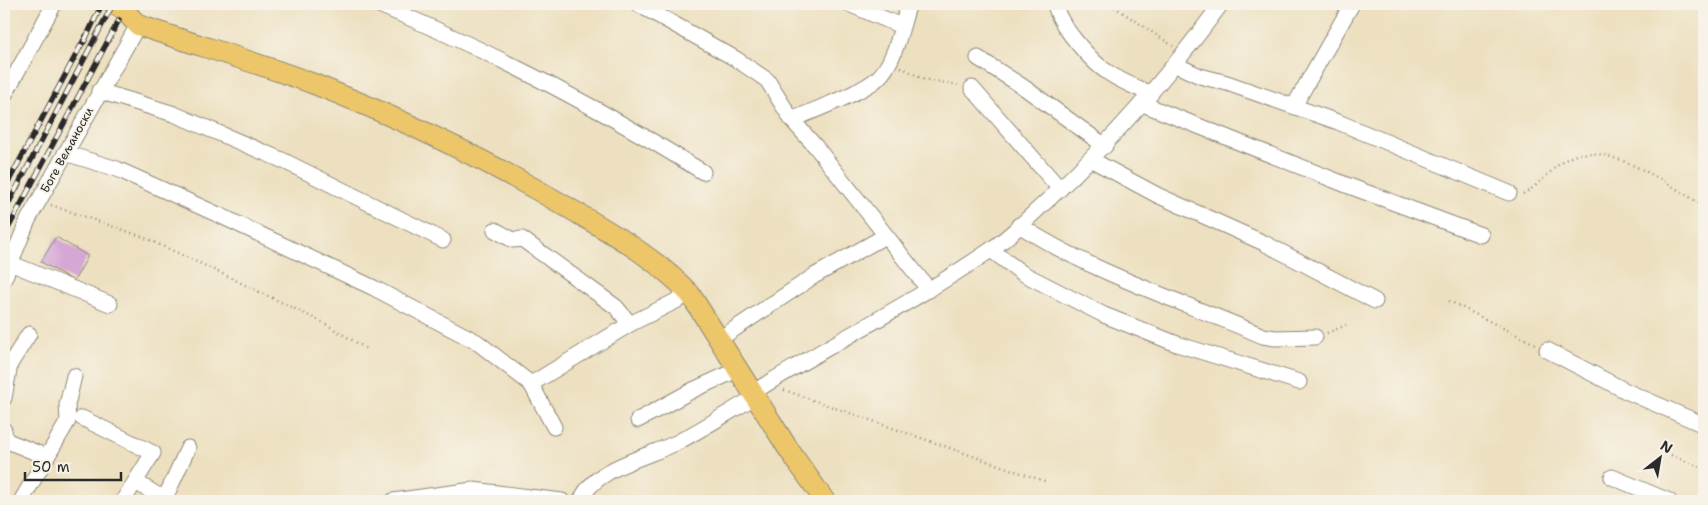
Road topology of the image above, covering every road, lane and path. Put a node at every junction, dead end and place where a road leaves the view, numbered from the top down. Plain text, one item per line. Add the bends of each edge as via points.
1 (54, 4) edge
2 (377, 4) edge
3 (638, 4) edge
4 (849, 4) edge
5 (909, 4) edge
6 (1056, 4) edge
7 (1110, 4) edge
8 (1221, 4) edge
9 (1352, 4) edge
10 (120, 5) edge
11 (138, 25) junction
12 (901, 26) junction
13 (978, 58) dead end
14 (1180, 59) junction
15 (887, 64) junction
16 (972, 88) joint
17 (99, 91) junction
18 (4, 96) edge
19 (1147, 99) junction
20 (1294, 106) junction
21 (792, 120) junction
22 (1105, 146) junction
23 (65, 153) junction
24 (1092, 160) junction
25 (703, 172) dead end
26 (1060, 189) junction
27 (1509, 193) joint
28 (39, 200) junction
29 (1704, 206) edge
30 (1019, 225) junction
31 (495, 230) dead end
32 (1481, 235) dead end
33 (885, 236) junction
34 (443, 240) dead end
35 (991, 250) junction
36 (10, 263) junction
37 (4, 279) edge
38 (929, 290) junction
39 (690, 294) junction
40 (1375, 301) dead end
41 (1449, 302) dead end
42 (110, 304) dead end
43 (630, 324) junction
44 (1346, 325) dead end
45 (29, 334) dead end
46 (1315, 337) joint
47 (718, 340) junction
48 (367, 349) dead end
49 (1547, 350) joint
50 (738, 370) junction
51 (74, 376) dead end
52 (1299, 382) dead end
53 (531, 384) junction
54 (784, 390) dead end
55 (754, 395) junction
56 (4, 398) edge
57 (82, 418) dead end
58 (638, 420) dead end
59 (1704, 426) edge
60 (554, 427) dead end
61 (4, 437) edge
62 (188, 448) dead end
63 (1671, 455) dead end
64 (47, 457) junction
65 (1704, 469) edge
66 (1612, 477) dead end
67 (136, 482) junction
68 (1047, 482) dead end
69 (21, 501) edge
70 (123, 501) edge
71 (393, 501) edge
72 (562, 501) edge
73 (581, 501) edge
74 (825, 501) edge
75 (1669, 501) edge

1 - 18 street
2 - 25 street via 519,68 652,140
3 - 21 street via 758,73
4 - 12 street
5 - 12 street
6 - 19 street via 1055,10 1066,28 1095,62
7 - 14 path
8 - 14 street
9 - 20 street
10 - 11 main road
11 - 17 street, Боге Вељаноски
11 - 39 main road via 314,84 438,139 548,196 641,250 670,272
12 - 15 street
13 - 22 street
14 - 19 street
14 - 20 street via 1200,76
15 - 16 path via 923,79
15 - 21 street via 878,78 853,93
16 - 26 street
17 - 23 street, Боге Вељаноски
17 - 34 street via 174,114 284,161
19 - 22 street
19 - 32 street via 1349,186
20 - 27 street
21 - 33 street
22 - 24 street
23 - 28 street, Боге Вељаноски
23 - 53 street via 117,169 374,288 477,342
24 - 26 street
24 - 40 street
26 - 30 street
27 - 29 path via 1521,195 1527,192 1558,164 1573,156 1594,154 1634,166
28 - 36 street, Боге Вељаноски
28 - 48 path via 143,237 324,323
30 - 35 street
30 - 46 street via 1043,241 1102,270 1264,336
31 - 43 street via 513,240 522,239 616,306
33 - 38 street
33 - 47 street via 814,276
35 - 38 street
35 - 52 street via 1022,273 1104,315 1177,344
36 - 37 street, Боге Вељаноски
36 - 42 street
38 - 55 street via 809,357
39 - 43 street
39 - 47 main road
41 - 49 path
43 - 53 street
44 - 46 path
45 - 56 street via 10,364
47 - 50 main road
49 - 59 street
50 - 55 main road
50 - 58 street
51 - 64 street via 67,406 68,421
53 - 60 street
54 - 68 path
55 - 73 street via 677,442 613,470 588,488
55 - 74 main road
57 - 67 street via 153,453
61 - 64 street
62 - 67 street via 166,496 157,495
63 - 65 path
64 - 69 street
66 - 75 street
67 - 70 street
71 - 72 street via 472,490

